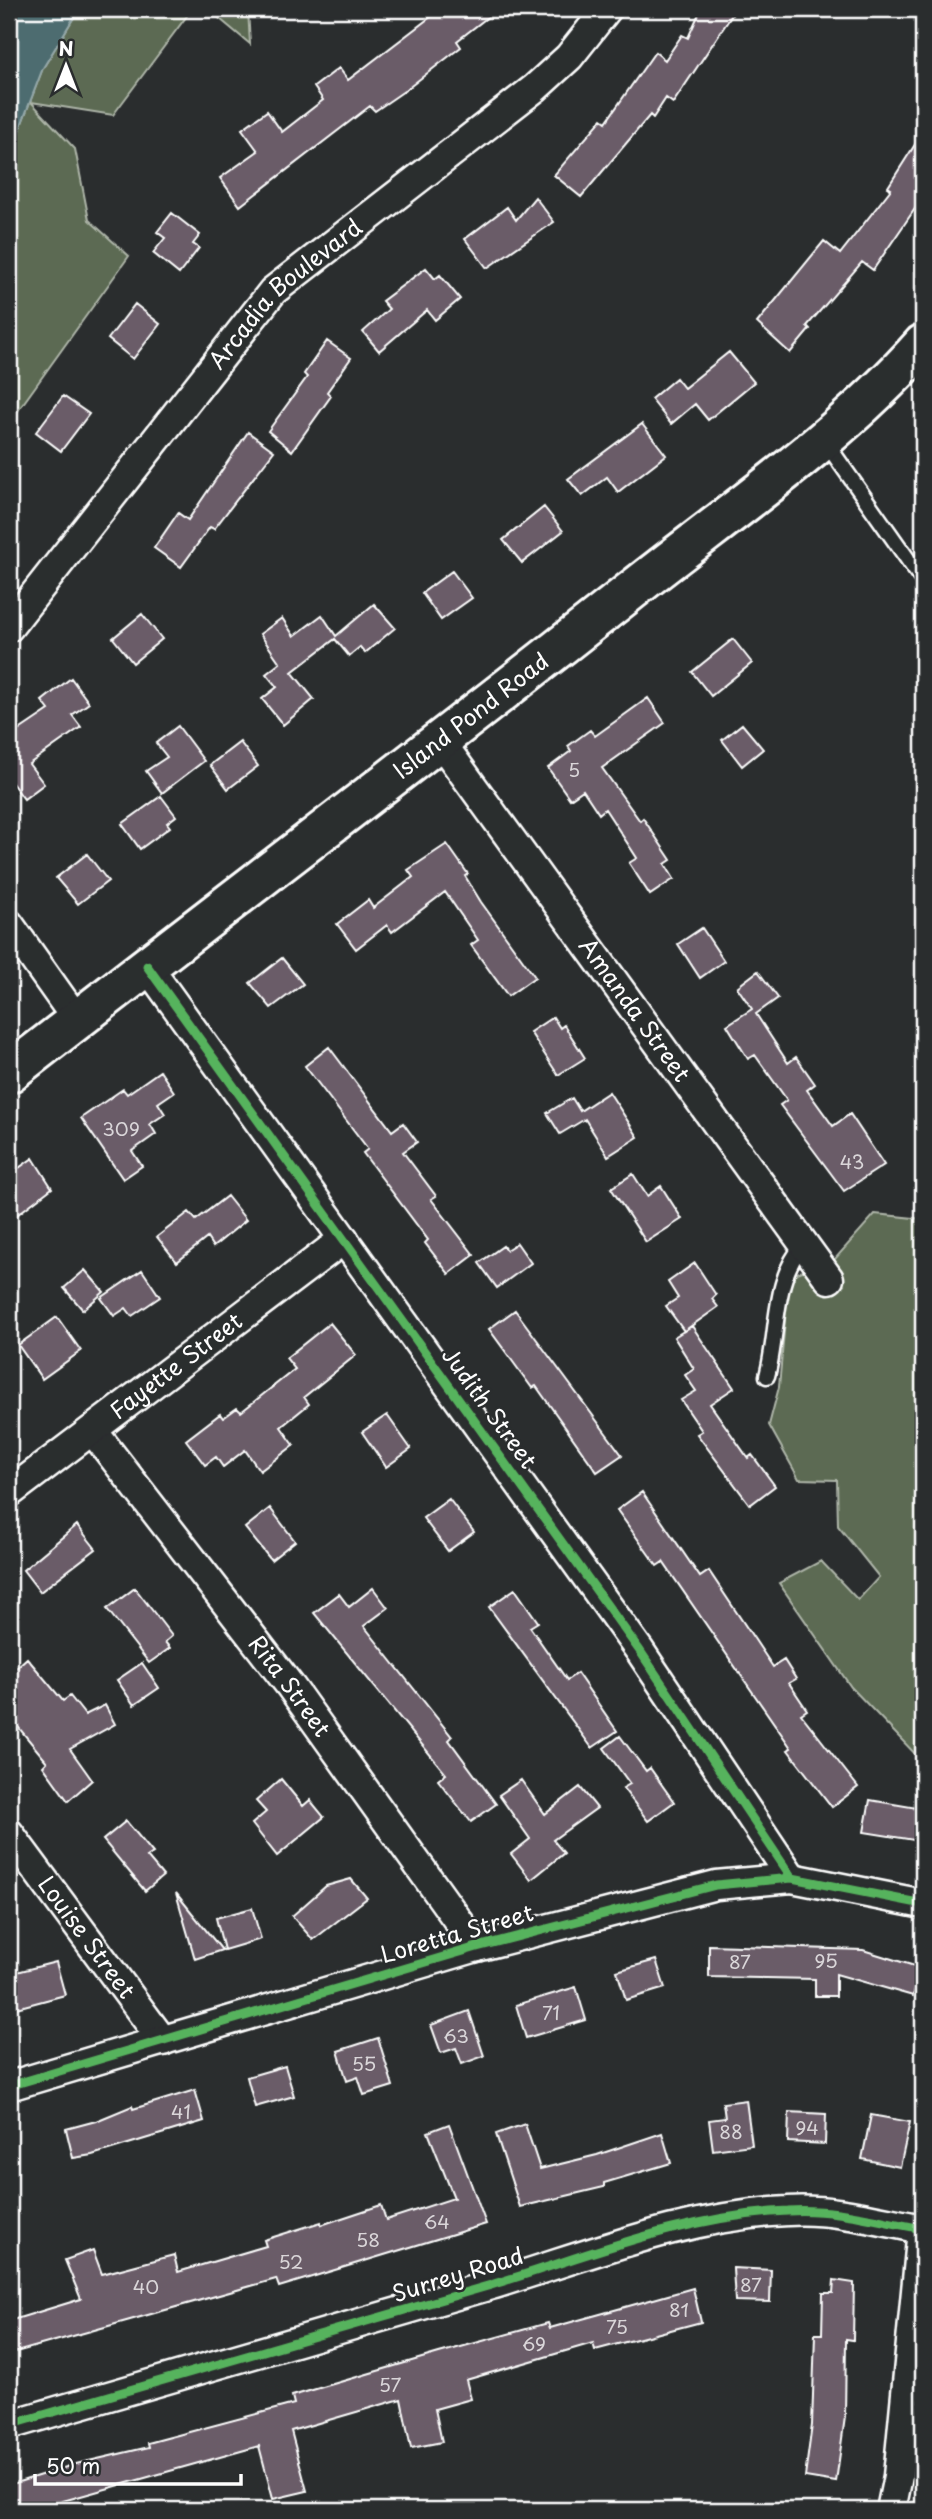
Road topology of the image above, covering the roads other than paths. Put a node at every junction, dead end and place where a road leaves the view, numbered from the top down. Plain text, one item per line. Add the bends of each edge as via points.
1 (607, 9) edge
2 (923, 344) edge
3 (823, 438) junction
4 (923, 581) edge
5 (9, 627) edge
6 (440, 741) junction
7 (9, 925) edge
8 (147, 966) junction
9 (77, 1020) junction
10 (9, 1073) edge
11 (344, 1239) junction
12 (804, 1244) junction
13 (829, 1279) dead end
14 (767, 1376) dead end
15 (93, 1431) junction
16 (9, 1493) edge
17 (9, 1833) edge
18 (792, 1878) junction
19 (923, 1904) edge
20 (477, 1947) junction
21 (163, 2041) junction
22 (9, 2086) edge
23 (923, 2229) edge
24 (9, 2425) edge
25 (891, 2510) edge

1 - 5 street, Arcadia Boulevard via 569,57 535,88 273,291
2 - 3 main road, Island Pond Road
3 - 4 lane
3 - 6 main road, Island Pond Road
6 - 8 main road, Island Pond Road
6 - 12 street, Amanda Street
7 - 9 street
8 - 9 main road, Island Pond Road
8 - 11 street, Judith Street
9 - 10 main road, Island Pond Road
11 - 15 street, Fayette Street
11 - 18 street, Judith Street via 640,1651
12 - 13 street, Amanda Street
12 - 14 lane via 785,1272
15 - 16 street, Fayette Street
15 - 20 street, Rita Street via 291,1687
17 - 21 street, Louise Street
18 - 19 street, Loretta Street
18 - 20 street, Loretta Street via 693,1889
20 - 21 street, Loretta Street
21 - 22 street, Loretta Street
23 - 24 street, Surrey Road via 832,2211 730,2218 642,2238
23 - 25 street

